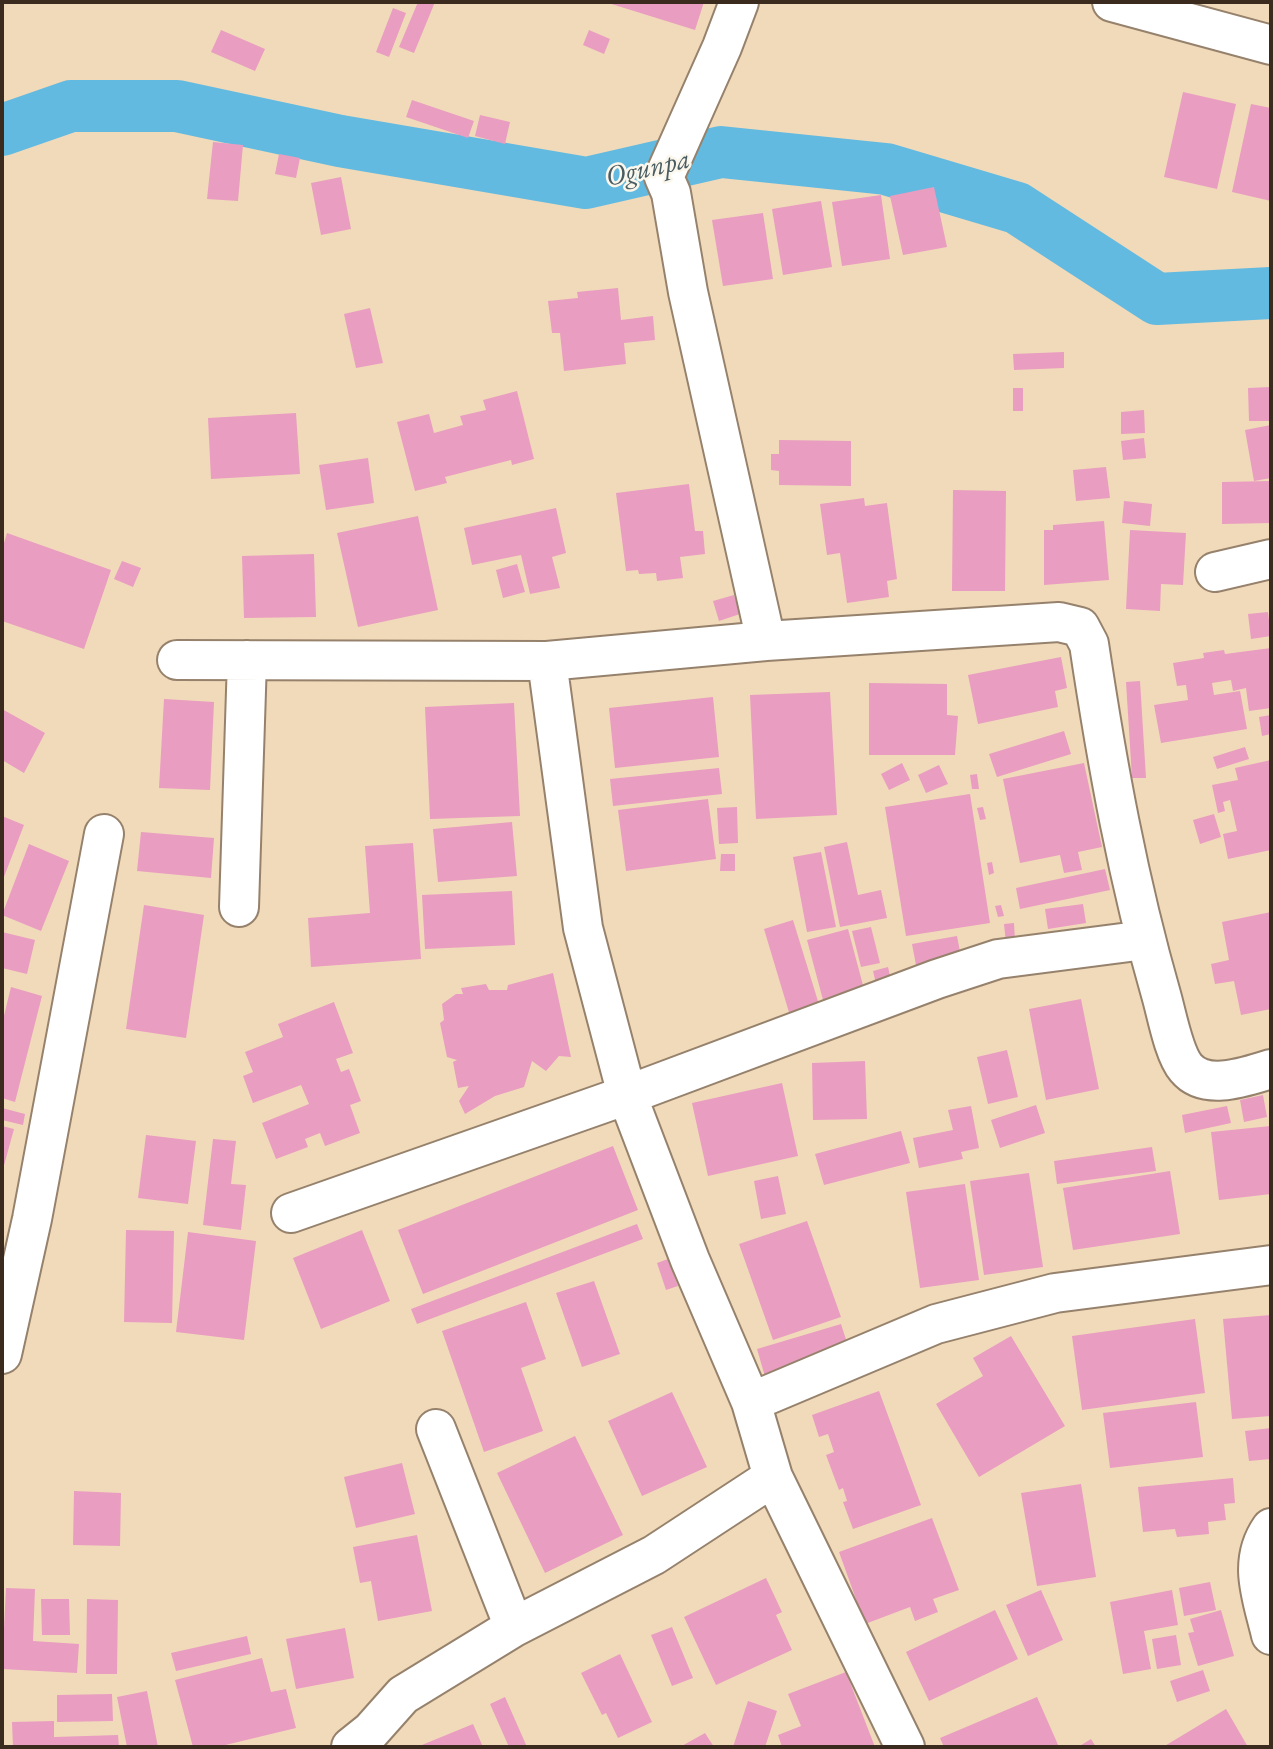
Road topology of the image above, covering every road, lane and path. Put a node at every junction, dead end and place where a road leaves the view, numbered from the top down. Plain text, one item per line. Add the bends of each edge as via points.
1 (739, 2) edge
2 (1112, 2) edge
3 (1271, 45) edge
4 (1271, 559) edge
5 (1215, 572) dead end
6 (766, 641) junction
7 (177, 660) dead end
8 (247, 660) junction
9 (547, 661) junction
10 (103, 834) dead end
11 (239, 907) dead end
12 (1145, 940) junction
13 (1271, 1069) edge
14 (627, 1095) junction
15 (291, 1213) dead end
16 (1271, 1265) edge
17 (2, 1354) edge
18 (751, 1402) junction
19 (436, 1429) dead end
20 (773, 1478) junction
21 (1271, 1528) edge
22 (514, 1627) junction
23 (1271, 1635) edge
24 (351, 1747) edge
25 (905, 1747) edge

1 - 6 street via 670,164 671,193 688,292
2 - 3 street
4 - 5 street
6 - 9 street
6 - 12 street via 1059,622 1080,627 1088,644 1111,792
7 - 8 street
8 - 9 street
8 - 11 street
9 - 14 street via 583,928
10 - 17 street via 32,1219
12 - 13 street via 1186,1068 1203,1080 1236,1079
12 - 14 street via 998,959
14 - 15 street
14 - 18 street
16 - 18 street via 1055,1293 949,1321
18 - 20 street
19 - 22 street
20 - 22 street via 654,1555
20 - 25 street
21 - 23 street via 1256,1561
22 - 24 street via 403,1695

